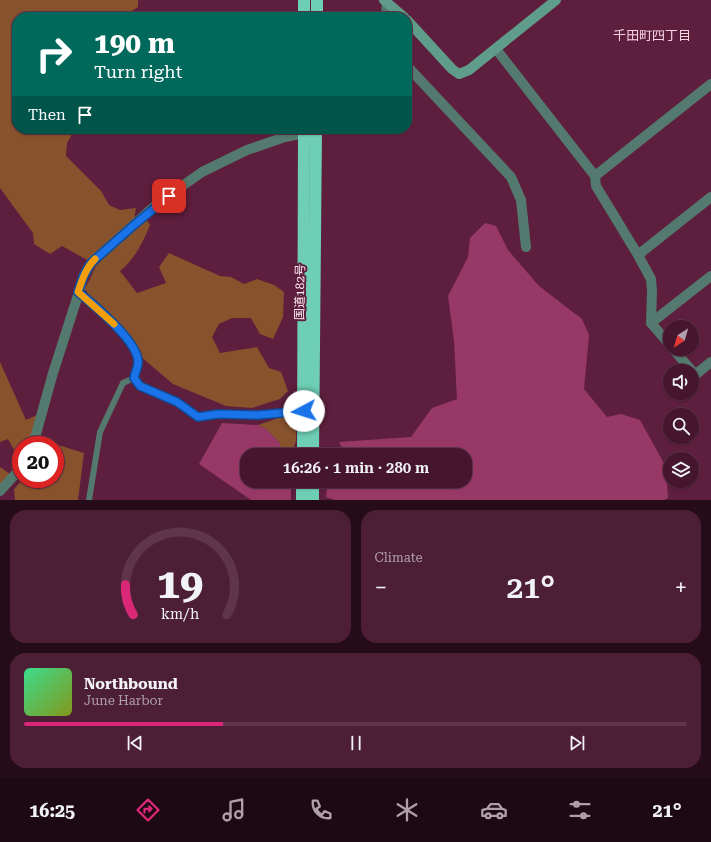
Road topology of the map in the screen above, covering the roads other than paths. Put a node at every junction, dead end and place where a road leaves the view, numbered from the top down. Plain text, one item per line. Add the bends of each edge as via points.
1 (304, 0) edge
2 (317, 0) edge
3 (556, 0) edge
4 (385, 1) edge
5 (304, 12) edge
6 (316, 12) edge
7 (386, 12) edge
8 (398, 12) edge
9 (412, 25) edge
10 (496, 49) junction
11 (412, 71) edge
12 (711, 84) edge
13 (295, 134) edge
14 (304, 134) edge
15 (304, 134) edge
16 (595, 176) junction
17 (711, 197) edge
18 (526, 247) dead end
19 (638, 254) junction
20 (711, 276) edge
21 (78, 292) junction
22 (651, 323) junction
23 (663, 337) edge
24 (679, 356) edge
25 (711, 362) edge
26 (686, 364) edge
27 (699, 372) edge
28 (134, 378) junction
29 (304, 411) junction
30 (35, 436) edge
31 (303, 448) edge
32 (313, 448) edge
33 (12, 478) edge
34 (302, 488) edge
35 (313, 488) edge
36 (0, 491) edge
37 (89, 500) edge
38 (302, 500) edge
39 (312, 500) edge

1 - 5 highway
2 - 6 highway
3 - 10 street
4 - 7 street
4 - 8 street
9 - 10 street via 459,74 470,70
10 - 16 street
11 - 18 street via 511,178 522,200
12 - 16 street
13 - 21 street via 247,150 202,172 158,204 91,263
14 - 29 highway, 国道182号
15 - 32 highway, 国道182号
16 - 19 street via 596,186
17 - 19 street
19 - 22 street via 651,279
20 - 22 street
21 - 28 lane via 124,334 137,355
21 - 30 street
22 - 23 street
24 - 26 street
25 - 27 street
28 - 29 lane via 140,386 177,402 198,417
28 - 37 lane via 122,383 100,432
29 - 31 highway, 国道182号
33 - 36 street
34 - 38 highway
35 - 39 highway

